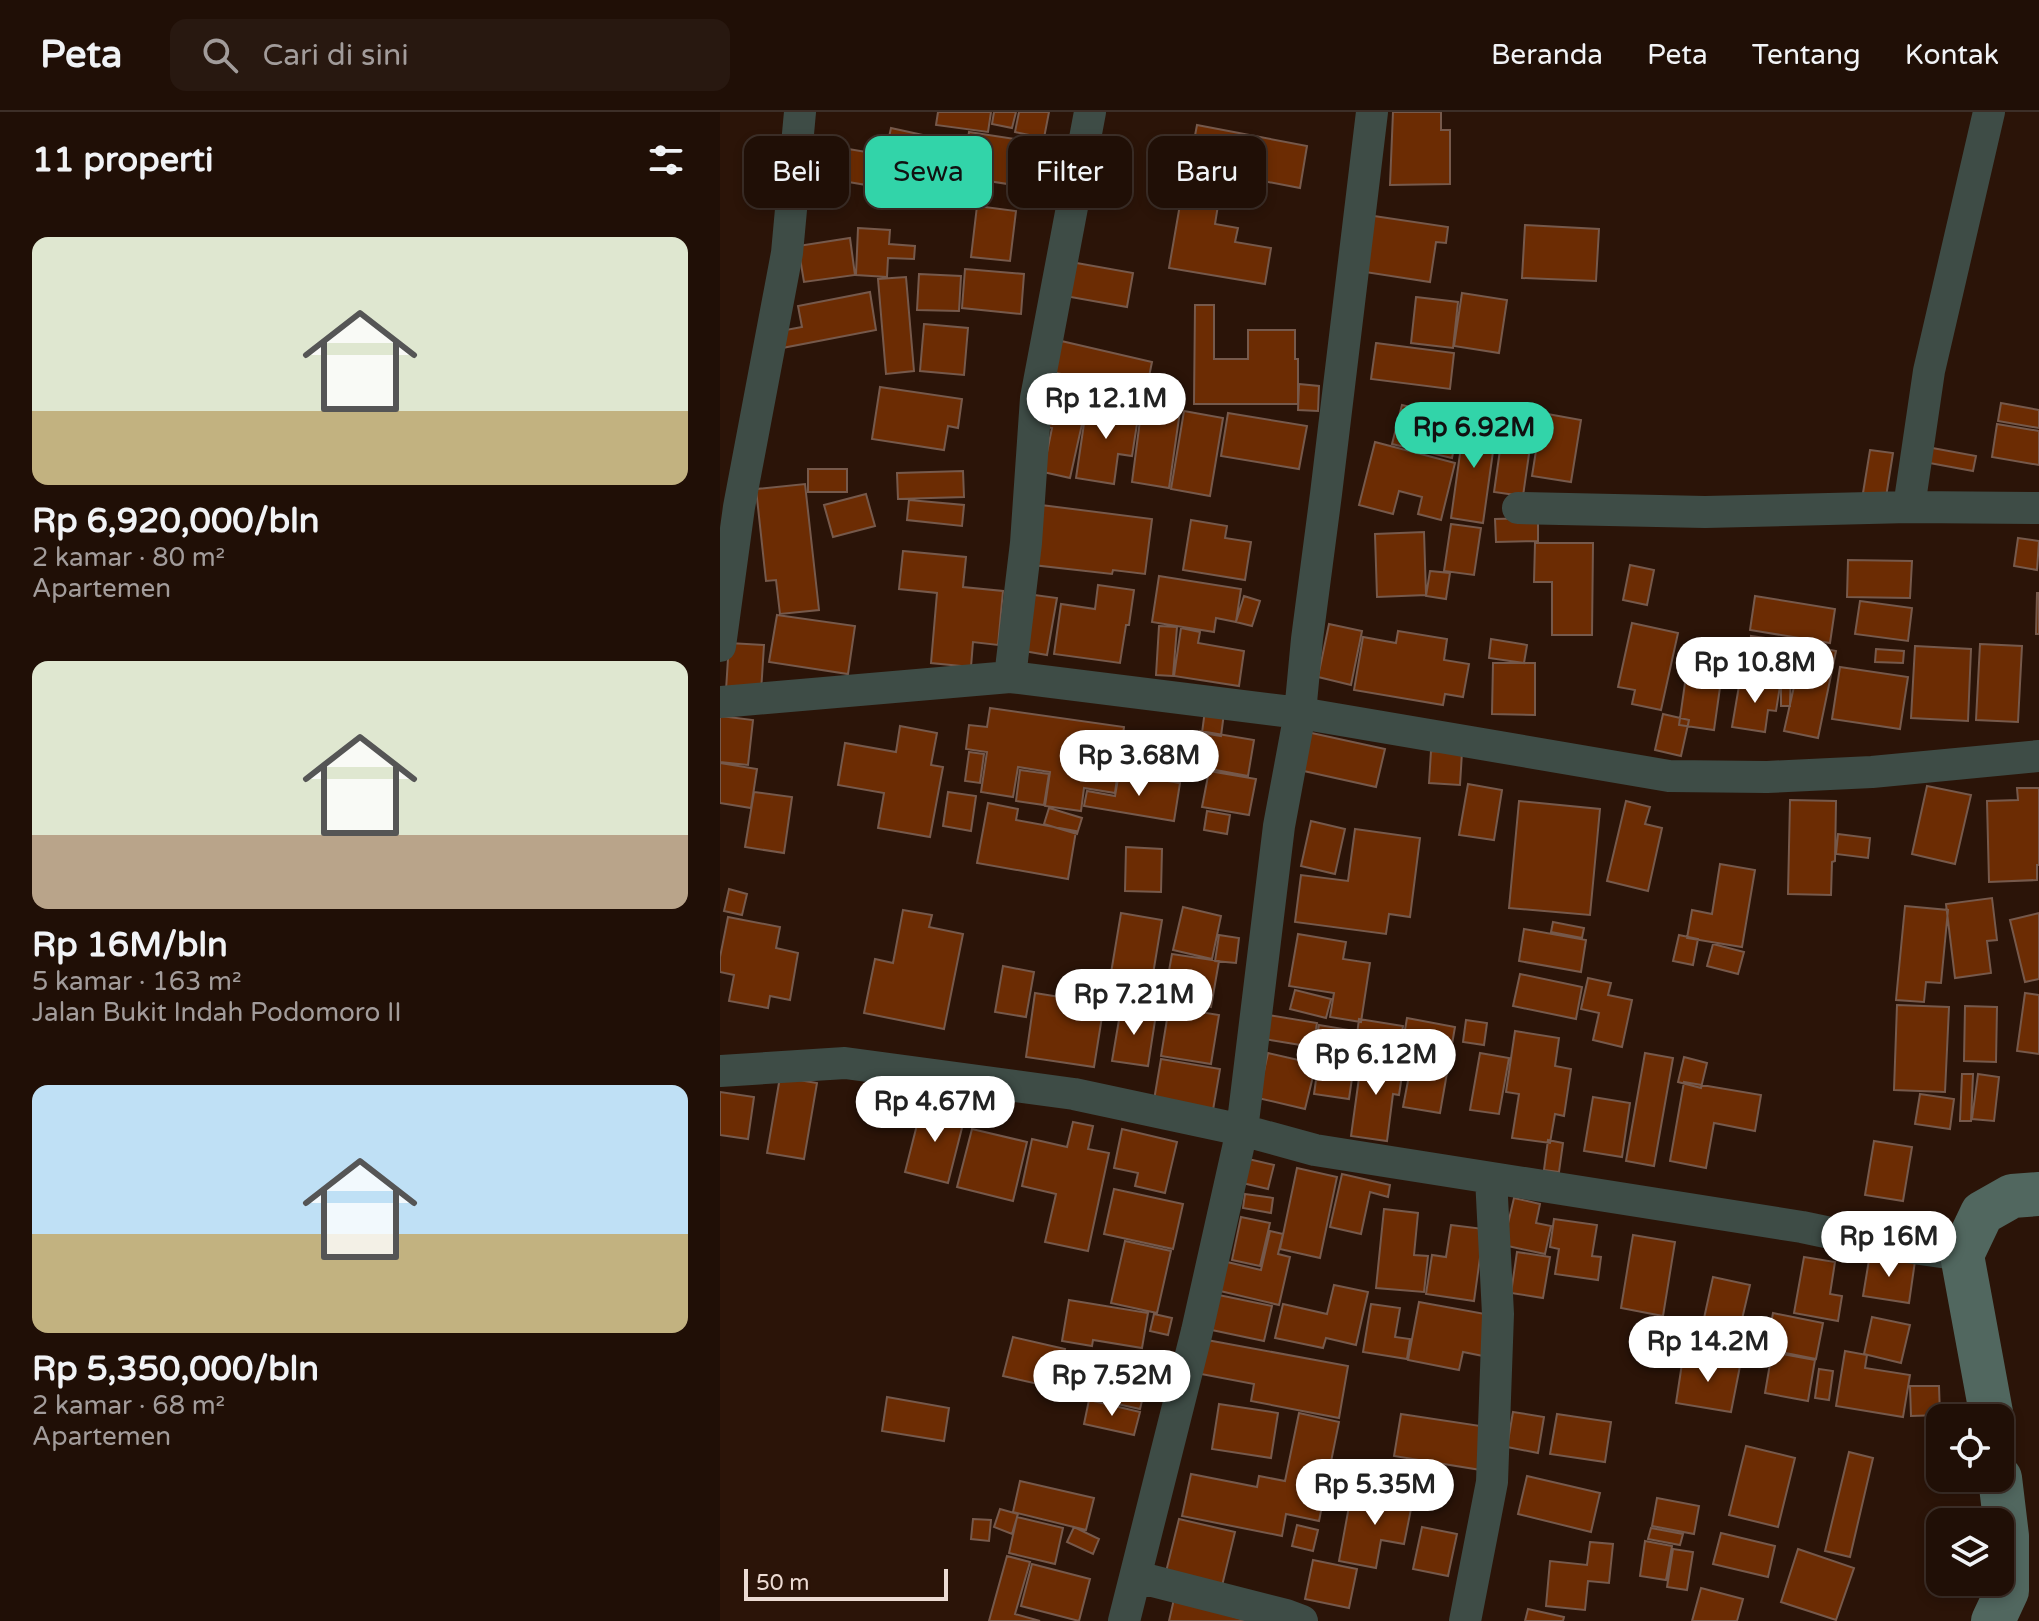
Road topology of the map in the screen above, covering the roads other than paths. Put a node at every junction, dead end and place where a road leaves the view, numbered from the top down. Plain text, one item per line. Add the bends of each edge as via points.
1 (800, 112) edge
2 (1090, 112) edge
3 (1372, 112) edge
4 (1989, 112) edge
5 (1909, 507) junction
6 (729, 508) edge
7 (1518, 508) dead end
8 (2039, 508) edge
9 (720, 646) edge
10 (1010, 677) junction
11 (720, 702) edge
12 (1300, 713) junction
13 (2039, 756) edge
14 (720, 1071) edge
15 (1242, 1130) junction
16 (1491, 1178) junction
17 (2039, 1194) edge
18 (1962, 1255) junction
19 (1989, 1404) edge
20 (2002, 1492) edge
21 (1137, 1577) junction
22 (1124, 1621) edge
23 (1302, 1621) edge
24 (1465, 1621) edge
25 (1993, 1621) edge

1 - 6 street via 787,253
2 - 10 street via 1036,398
3 - 12 street
4 - 5 street via 1929,371
5 - 7 street via 1705,512
5 - 8 street
6 - 9 street
10 - 11 street
10 - 12 street
12 - 13 street via 1669,776 1872,772
12 - 15 street via 1279,826
14 - 15 street via 845,1063 1074,1094
15 - 16 street via 1315,1150
15 - 21 street
16 - 18 street
16 - 24 street via 1498,1314 1492,1482
17 - 18 street via 2012,1196 1982,1213
18 - 19 street
20 - 25 street via 2007,1591
21 - 22 street
21 - 23 street

